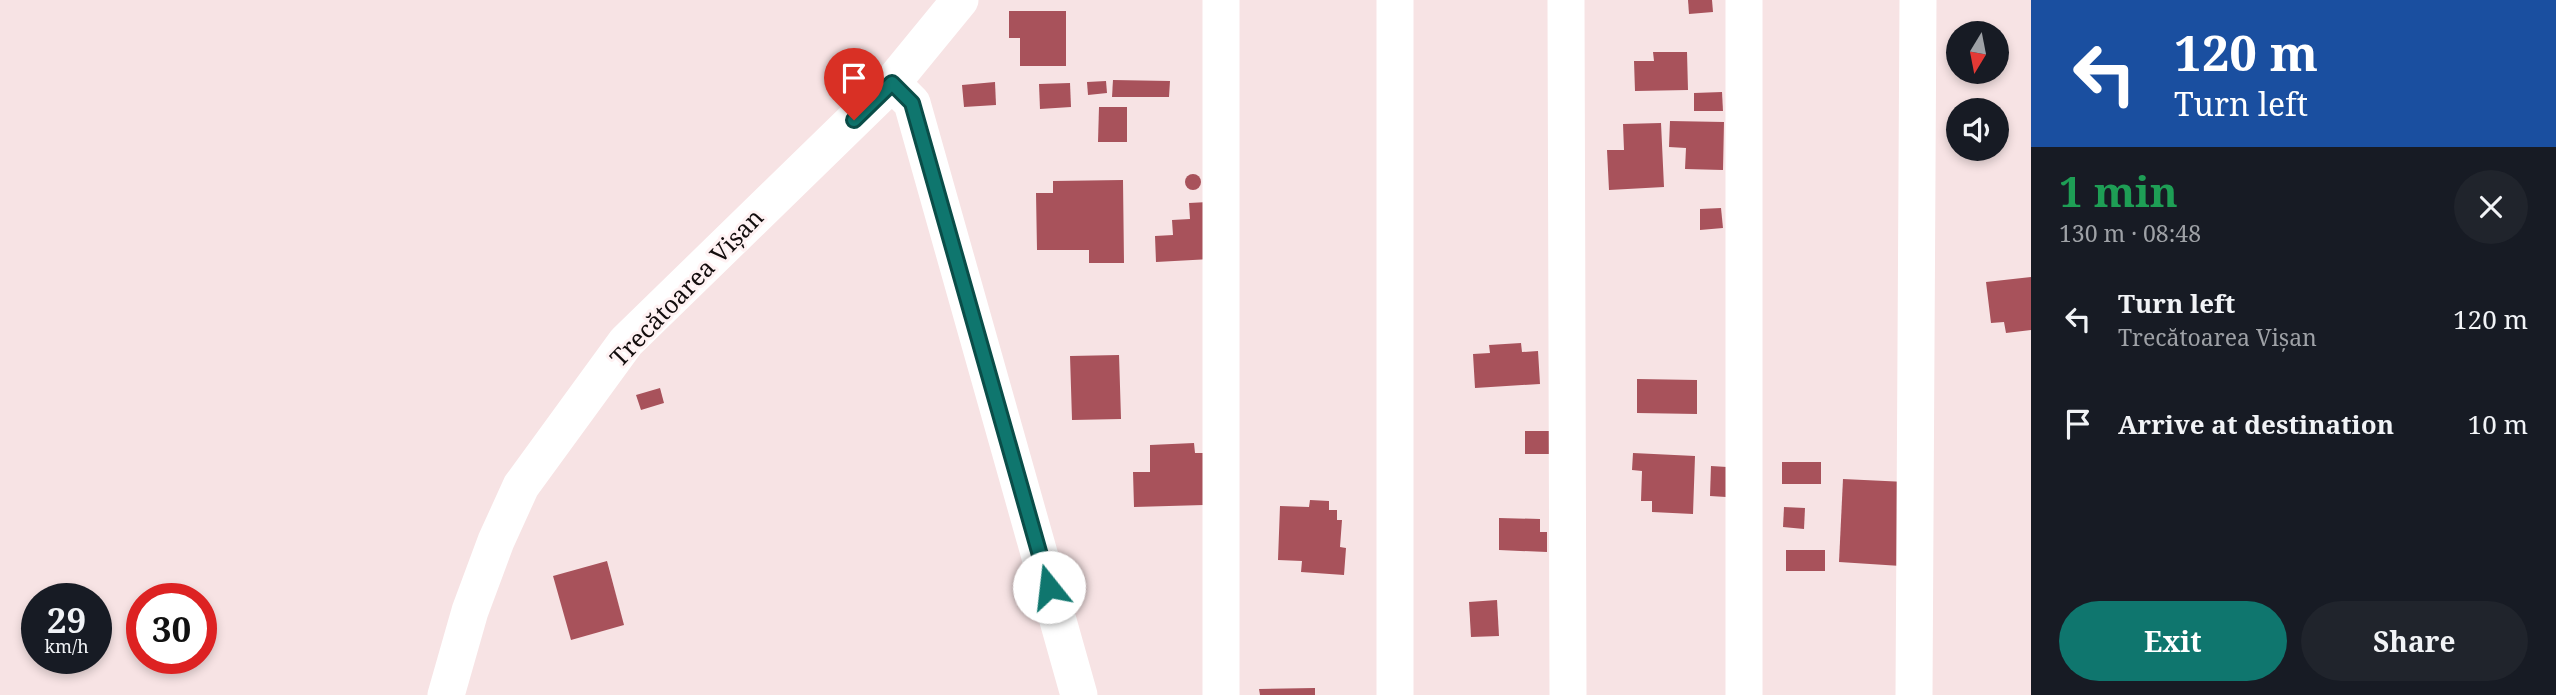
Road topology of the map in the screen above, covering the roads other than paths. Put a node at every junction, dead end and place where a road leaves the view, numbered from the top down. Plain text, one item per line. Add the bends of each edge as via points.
1 (960, 0) edge
2 (1222, 0) edge
3 (1395, 0) edge
4 (1566, 0) edge
5 (1744, 0) edge
6 (1918, 0) edge
7 (892, 83) junction
8 (446, 695) edge
9 (1079, 695) edge
10 (1221, 695) edge
11 (1395, 695) edge
12 (1568, 695) edge
13 (1745, 695) edge
14 (1914, 695) edge

1 - 7 street, Trecătoarea Vișan
2 - 10 street
3 - 11 street
4 - 12 street
5 - 13 street
6 - 14 street
7 - 8 street, Trecătoarea Vișan via 626,342 562,428 521,486 501,530 470,611
7 - 9 street via 912,103

